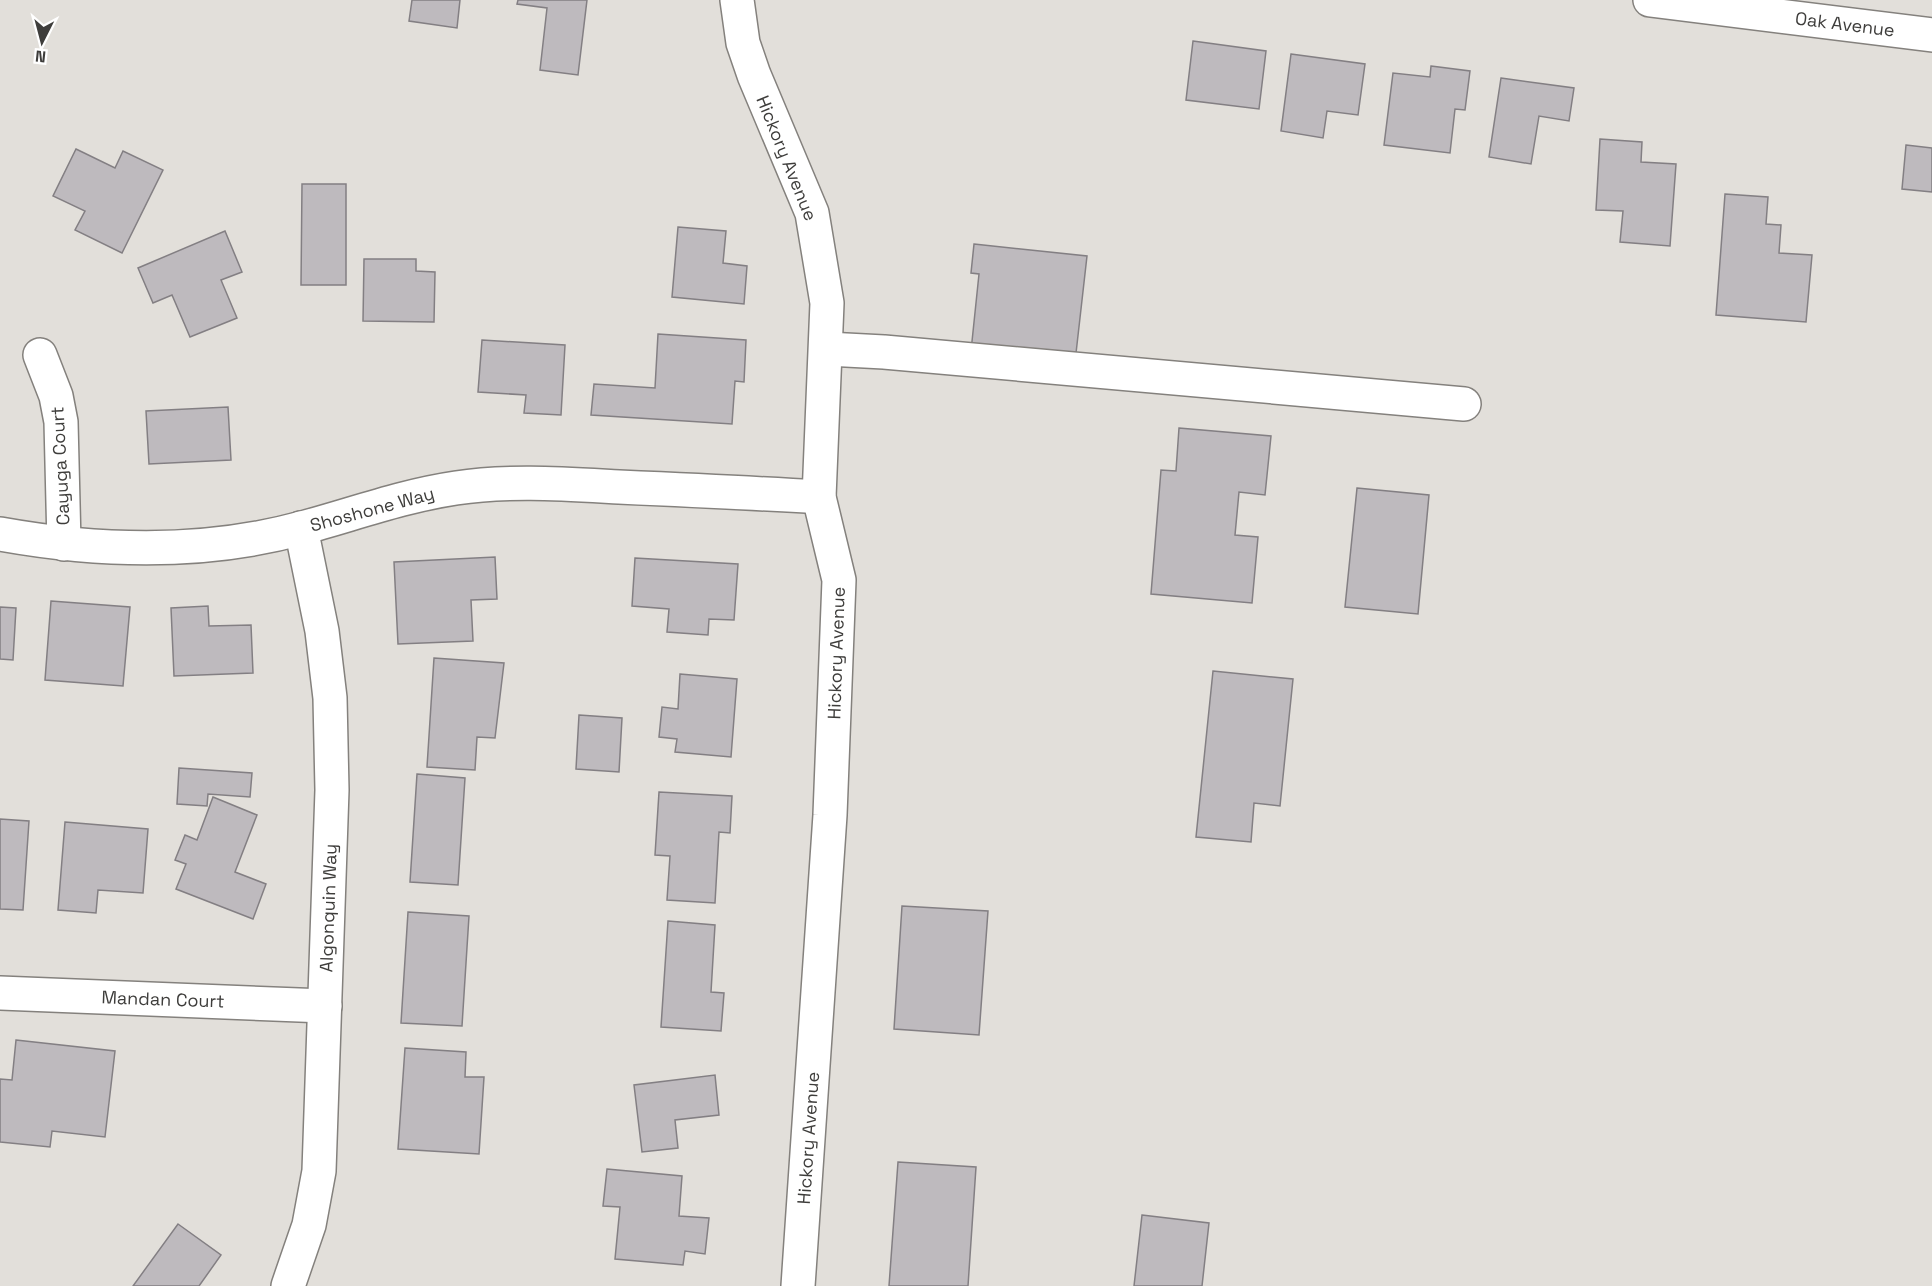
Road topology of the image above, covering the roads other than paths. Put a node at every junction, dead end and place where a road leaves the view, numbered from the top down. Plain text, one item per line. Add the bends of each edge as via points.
1 (737, 0) edge
2 (1650, 0) edge
3 (1932, 35) edge
4 (827, 349) junction
5 (40, 355) dead end
6 (1464, 404) dead end
7 (819, 497) junction
8 (301, 528) junction
9 (0, 534) edge
10 (64, 544) junction
11 (0, 993) edge
12 (325, 1006) junction
13 (288, 1286) edge
14 (798, 1286) edge

1 - 4 street, Hickory Avenue via 754,75 812,213 827,303
2 - 3 street, Oak Avenue
4 - 6 street
4 - 7 street, Hickory Avenue
5 - 10 street, Cayuga Court via 56,396 61,422
7 - 8 street, Shoshone Way via 521,482 456,488 387,502
7 - 14 street, Hickory Avenue via 838,580 830,815
8 - 10 street, Shoshone Way via 177,548
8 - 12 street, Algonquin Way via 322,631 330,698 332,790
9 - 10 street, Shoshone Way
11 - 12 street, Mandan Court
12 - 13 street, Algonquin Way via 319,1171 309,1225

